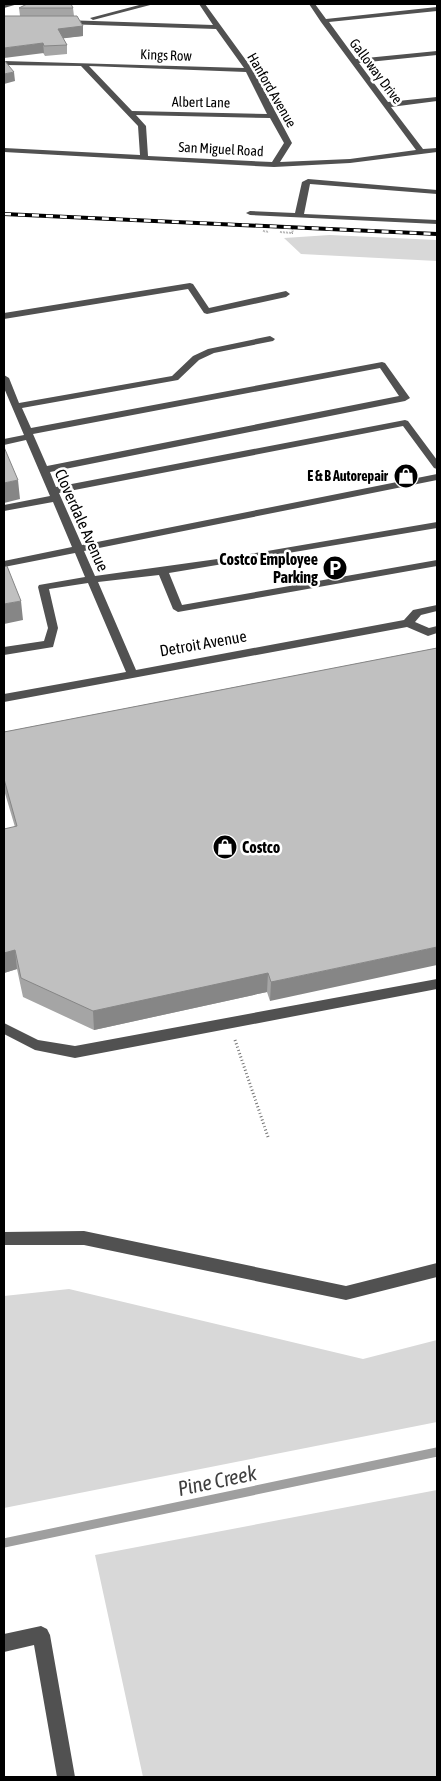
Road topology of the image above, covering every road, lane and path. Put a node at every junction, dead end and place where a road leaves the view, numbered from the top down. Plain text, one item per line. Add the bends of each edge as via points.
1 (15, 4) edge
2 (151, 4) edge
3 (202, 4) edge
4 (312, 4) edge
5 (4, 6) edge
6 (437, 9) edge
7 (323, 21) junction
8 (58, 22) edge
9 (77, 22) junction
10 (217, 27) junction
11 (437, 53) edge
12 (353, 61) junction
13 (4, 63) edge
14 (83, 64) junction
15 (248, 70) junction
16 (437, 99) edge
17 (386, 105) junction
18 (129, 113) junction
19 (272, 116) junction
20 (4, 150) edge
21 (437, 150) edge
22 (421, 152) junction
23 (144, 158) junction
24 (274, 165) junction
25 (437, 192) edge
26 (250, 213) dead end
27 (299, 216) junction
28 (437, 222) edge
29 (263, 231) dead end
30 (269, 232) dead end
31 (280, 232) dead end
32 (292, 233) dead end
33 (286, 294) dead end
34 (4, 316) edge
35 (270, 339) dead end
36 (4, 379) edge
37 (16, 406) junction
38 (28, 434) junction
39 (4, 442) edge
40 (437, 466) edge
41 (44, 470) junction
42 (437, 477) edge
43 (54, 494) junction
44 (4, 508) edge
45 (437, 525) edge
46 (78, 549) junction
47 (437, 563) edge
48 (4, 564) edge
49 (163, 572) junction
50 (92, 581) junction
51 (437, 608) edge
52 (408, 623) junction
53 (437, 630) edge
54 (4, 651) edge
55 (132, 673) junction
56 (4, 698) edge
57 (437, 984) edge
58 (230, 1023) junction
59 (4, 1028) edge
60 (268, 1137) dead end
61 (4, 1239) edge
62 (437, 1270) edge
63 (4, 1643) edge
64 (66, 1777) edge

1 - 5 street
2 - 9 street
3 - 10 street, Hanford Avenue
4 - 7 street, Galloway Drive
6 - 7 street
7 - 12 street, Galloway Drive
8 - 9 street
9 - 10 street
10 - 15 street, Hanford Avenue
11 - 12 street
12 - 17 street, Galloway Drive
13 - 14 street, Kings Row
14 - 15 street, Kings Row
14 - 18 street
15 - 19 street, Hanford Avenue
16 - 17 street
17 - 22 street, Galloway Drive
18 - 19 street, Albert Lane
18 - 23 street via 142,126
19 - 24 street, Hanford Avenue via 288,143
20 - 23 street, San Miguel Road
21 - 22 street, San Miguel Road
22 - 24 street, San Miguel Road via 350,161
23 - 24 street, San Miguel Road
25 - 27 street via 308,181
26 - 27 street
27 - 28 street
29 - 30 path
31 - 32 path
33 - 34 street via 207,311 190,286
35 - 37 street via 211,351 196,358 175,378
36 - 37 street, Cloverdale Avenue
37 - 38 street, Cloverdale Avenue
38 - 39 street
38 - 41 street, Cloverdale Avenue
38 - 41 street via 382,365 405,398
40 - 43 street via 405,423
41 - 43 street, Cloverdale Avenue
42 - 46 street
43 - 44 street
43 - 46 street, Cloverdale Avenue
45 - 49 street
46 - 48 street
46 - 50 street, Cloverdale Avenue
47 - 49 street via 178,610
49 - 50 street
50 - 54 street via 74,580 43,587 53,628 49,644
50 - 55 street, Cloverdale Avenue
51 - 52 street, Detroit Avenue via 417,612
52 - 53 street via 428,632
52 - 55 street, Detroit Avenue
55 - 56 street, Detroit Avenue
57 - 58 street
58 - 59 street via 75,1052 35,1045
58 - 60 path
61 - 62 street via 84,1238 346,1293
63 - 64 street via 40,1635

